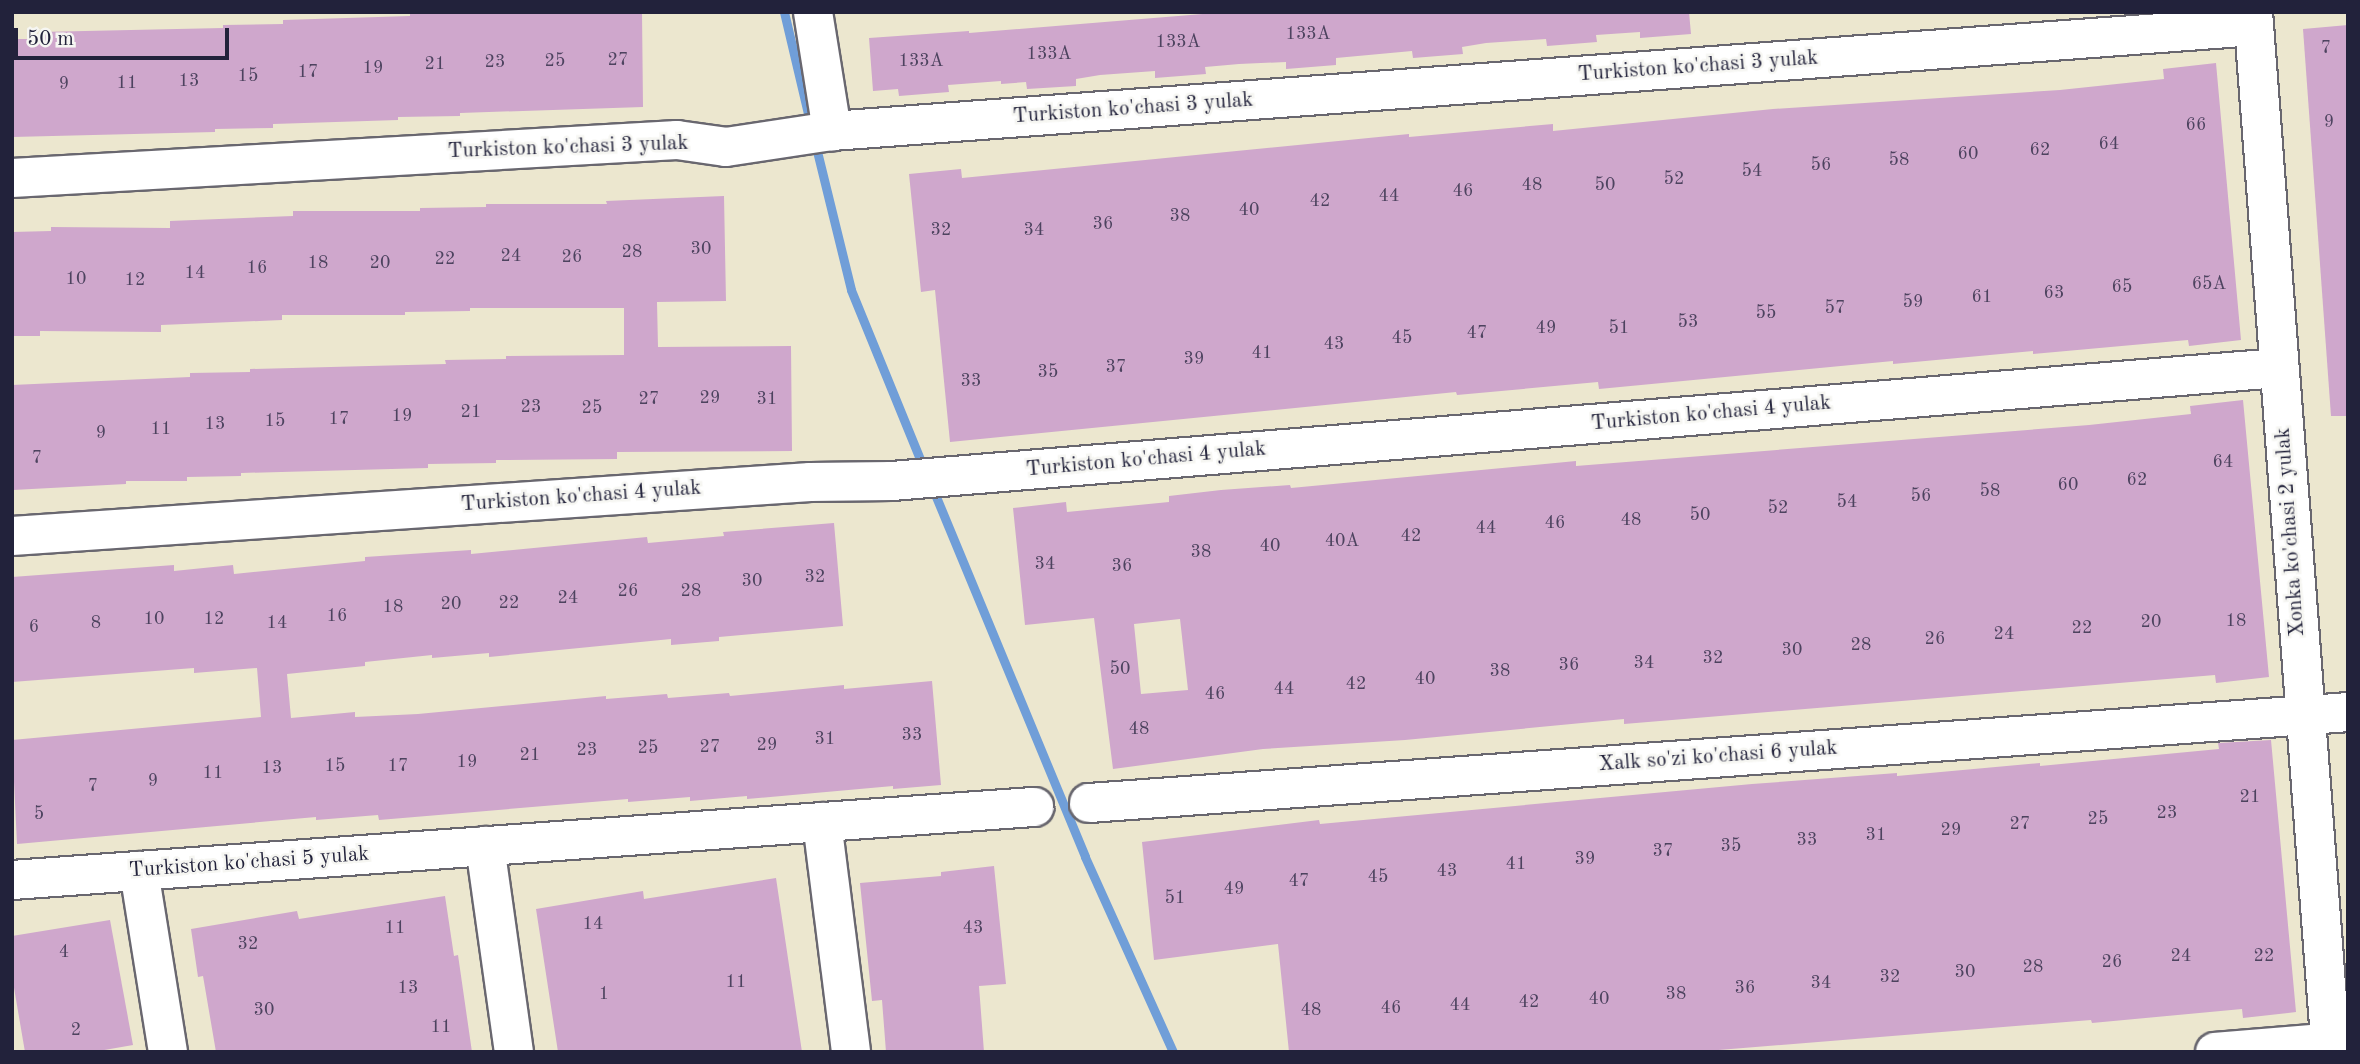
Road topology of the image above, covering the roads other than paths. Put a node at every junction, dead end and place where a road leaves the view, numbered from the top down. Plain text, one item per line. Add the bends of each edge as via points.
1 (813, 12) edge
2 (2253, 19) edge
3 (832, 131) junction
4 (12, 178) edge
5 (2279, 368) junction
6 (12, 536) edge
7 (2348, 712) edge
8 (2305, 715) junction
9 (1089, 803) dead end
10 (1034, 807) dead end
11 (822, 822) junction
12 (485, 846) junction
13 (139, 871) junction
14 (12, 880) edge
15 (2336, 1045) edge
16 (168, 1052) edge
17 (514, 1052) edge
18 (851, 1052) edge
19 (2215, 1052) edge

1 - 3 street
2 - 3 street, Turkiston ko'chasi 3 yulak
2 - 5 street, Xonka ko'chasi 2 yulak
3 - 4 street, Turkiston ko'chasi 3 yulak via 726,147 677,140
5 - 6 street, Turkiston ko'chasi 4 yulak via 892,481 810,482
5 - 8 street, Xonka ko'chasi 2 yulak
7 - 8 street, Xalk so'zi ko'chasi 6 yulak
8 - 9 street, Xalk so'zi ko'chasi 6 yulak
8 - 15 street, Xonka ko'chasi 2 yulak
10 - 11 street, Turkiston ko'chasi 5 yulak
11 - 12 street, Turkiston ko'chasi 5 yulak
11 - 18 street
12 - 13 street, Turkiston ko'chasi 5 yulak
12 - 17 street
13 - 14 street, Turkiston ko'chasi 5 yulak
13 - 16 street
15 - 19 street

